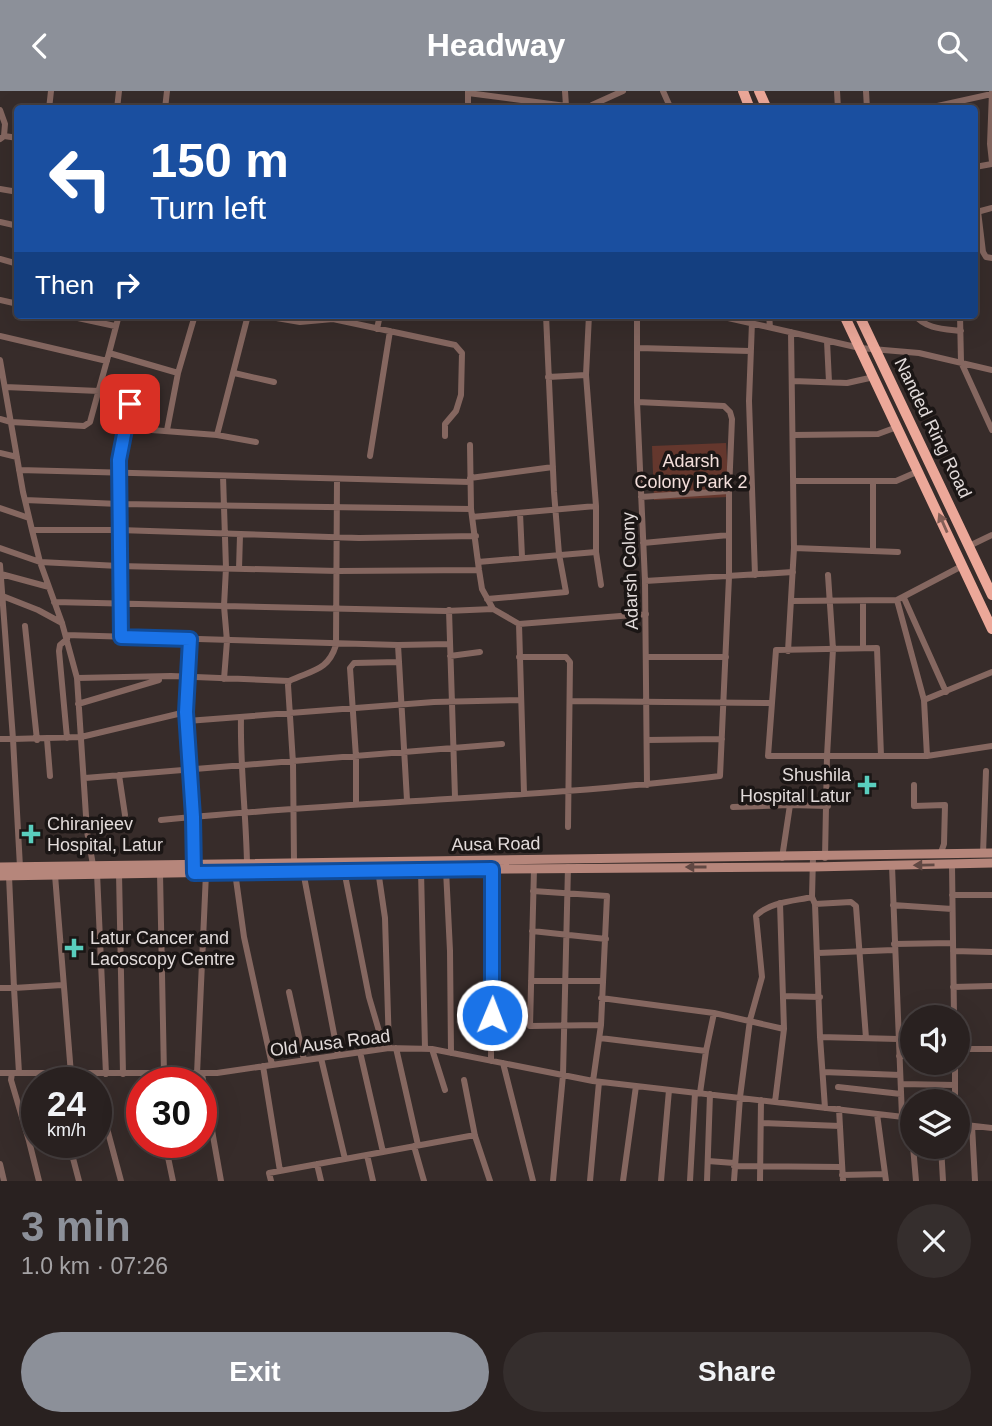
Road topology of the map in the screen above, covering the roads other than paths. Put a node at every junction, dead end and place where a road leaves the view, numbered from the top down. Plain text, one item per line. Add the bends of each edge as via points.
1 (623, 91) edge
2 (468, 92) edge
3 (992, 93) edge
4 (605, 99) junction
5 (559, 105) edge
6 (592, 105) dead end
7 (608, 105) edge
8 (940, 105) edge
9 (0, 111) edge
10 (2, 137) edge
11 (991, 143) edge
12 (992, 163) edge
13 (978, 215) edge
14 (992, 227) edge
15 (982, 228) junction
16 (983, 252) junction
17 (978, 256) edge
18 (991, 259) edge
19 (85, 319) edge
20 (118, 319) edge
21 (194, 319) edge
22 (247, 319) edge
23 (291, 319) edge
24 (320, 319) edge
25 (341, 319) edge
26 (379, 319) edge
27 (546, 319) edge
28 (589, 319) edge
29 (637, 319) edge
30 (740, 319) edge
31 (769, 319) edge
32 (846, 319) edge
33 (861, 319) edge
34 (917, 319) edge
35 (960, 319) edge
36 (752, 322) junction
37 (116, 325) junction
38 (770, 327) junction
39 (377, 329) junction
40 (390, 331) junction
41 (961, 331) junction
42 (790, 332) junction
43 (0, 336) edge
44 (827, 341) junction
45 (638, 348) junction
46 (860, 348) junction
47 (875, 349) junction
48 (750, 351) junction
49 (108, 357) junction
50 (0, 360) edge
51 (961, 362) junction
52 (992, 370) edge
53 (178, 373) junction
54 (234, 373) junction
55 (586, 375) junction
56 (548, 377) junction
57 (874, 377) junction
58 (135, 380) dead end
59 (793, 381) junction
60 (274, 382) dead end
61 (829, 382) junction
62 (5, 387) junction
63 (99, 391) junction
64 (637, 402) junction
65 (981, 406) junction
66 (992, 408) edge
67 (0, 419) edge
68 (11, 422) junction
69 (897, 427) junction
70 (125, 428) junction
71 (167, 430) junction
72 (992, 430) edge
73 (217, 435) junction
74 (793, 435) junction
75 (445, 436) dead end
76 (256, 442) dead end
77 (470, 445) dead end
78 (0, 453) edge
79 (370, 456) dead end
80 (17, 457) junction
81 (553, 467) junction
82 (19, 470) junction
83 (919, 471) junction
84 (119, 473) junction
85 (223, 476) junction
86 (337, 479) junction
87 (470, 480) junction
88 (794, 481) junction
89 (873, 481) junction
90 (729, 491) junction
91 (641, 497) junction
92 (24, 500) junction
93 (119, 504) junction
94 (223, 505) junction
95 (596, 506) junction
96 (337, 507) junction
97 (0, 508) edge
98 (471, 509) junction
99 (556, 510) junction
100 (520, 513) junction
101 (472, 517) junction
102 (29, 518) junction
103 (32, 530) junction
104 (119, 530) junction
105 (223, 534) junction
106 (240, 535) junction
107 (729, 535) junction
108 (992, 535) edge
109 (476, 536) junction
110 (338, 537) junction
111 (643, 543) junction
112 (969, 547) junction
113 (0, 548) edge
114 (794, 548) junction
115 (873, 551) junction
116 (596, 552) junction
117 (898, 552) dead end
118 (559, 554) junction
119 (522, 557) junction
120 (40, 562) junction
121 (478, 562) junction
122 (0, 565) edge
123 (119, 566) junction
124 (962, 566) junction
125 (226, 568) junction
126 (239, 569) junction
127 (479, 570) junction
128 (338, 571) junction
129 (793, 572) junction
130 (1, 574) edge
131 (755, 575) junction
132 (828, 575) dead end
133 (729, 577) junction
134 (645, 581) junction
135 (601, 585) dead end
136 (49, 587) junction
137 (992, 595) edge
138 (0, 596) edge
139 (486, 599) junction
140 (901, 599) junction
141 (791, 601) junction
142 (863, 601) junction
143 (54, 602) junction
144 (830, 602) junction
145 (120, 604) junction
146 (225, 606) junction
147 (338, 609) junction
148 (493, 609) junction
149 (449, 610) junction
150 (646, 614) junction
151 (62, 623) junction
152 (519, 624) junction
153 (25, 627) dead end
154 (992, 629) edge
155 (66, 637) junction
156 (121, 637) junction
157 (190, 639) junction
158 (227, 641) junction
159 (450, 644) junction
160 (336, 645) junction
161 (398, 645) junction
162 (863, 648) junction
163 (833, 649) junction
164 (788, 651) junction
165 (480, 652) dead end
166 (450, 656) junction
167 (519, 657) junction
168 (647, 657) junction
169 (726, 657) junction
170 (399, 662) junction
171 (992, 672) edge
172 (171, 676) junction
173 (188, 677) junction
174 (77, 678) junction
175 (224, 679) junction
176 (289, 681) junction
177 (946, 692) junction
178 (520, 699) junction
179 (647, 700) junction
180 (924, 700) junction
181 (452, 701) junction
182 (570, 701) junction
183 (723, 702) junction
184 (772, 703) junction
185 (78, 704) junction
186 (402, 705) junction
187 (354, 709) junction
188 (186, 712) junction
189 (289, 714) junction
190 (241, 718) junction
191 (187, 721) junction
192 (81, 737) junction
193 (67, 738) junction
194 (0, 739) edge
195 (13, 739) junction
196 (47, 739) junction
197 (722, 739) junction
198 (37, 740) junction
199 (647, 740) junction
200 (502, 744) dead end
201 (992, 746) edge
202 (454, 748) junction
203 (405, 753) junction
204 (827, 756) junction
205 (881, 756) junction
206 (927, 756) junction
207 (356, 757) junction
208 (293, 763) junction
209 (240, 765) junction
210 (189, 769) junction
211 (986, 771) dead end
212 (119, 775) junction
213 (50, 776) dead end
214 (85, 778) junction
215 (647, 785) junction
216 (914, 785) dead end
217 (570, 790) junction
218 (524, 793) junction
219 (455, 797) junction
220 (407, 800) junction
221 (356, 804) junction
222 (790, 805) junction
223 (828, 806) junction
224 (733, 807) dead end
225 (292, 809) junction
226 (246, 812) junction
227 (125, 815) dead end
228 (193, 817) junction
229 (161, 820) dead end
230 (568, 827) dead end
231 (987, 854) edge
232 (940, 855) junction
233 (782, 857) junction
234 (294, 862) junction
235 (813, 862) junction
236 (825, 862) junction
237 (247, 863) junction
238 (568, 863) junction
239 (992, 863) edge
240 (952, 865) junction
241 (892, 866) junction
242 (0, 867) edge
243 (20, 867) junction
244 (194, 868) junction
245 (95, 869) junction
246 (492, 869) junction
247 (534, 869) junction
248 (344, 870) junction
249 (378, 870) junction
250 (421, 870) junction
251 (446, 870) junction
252 (303, 871) junction
253 (235, 872) junction
254 (119, 873) junction
255 (160, 873) junction
256 (206, 873) junction
257 (55, 875) junction
258 (4, 876) edge
259 (533, 891) junction
260 (569, 892) junction
261 (952, 895) junction
262 (992, 895) edge
263 (814, 901) junction
264 (780, 903) junction
265 (893, 905) junction
266 (953, 909) junction
267 (532, 931) junction
268 (566, 935) junction
269 (606, 939) junction
270 (894, 947) junction
271 (953, 947) junction
272 (860, 951) junction
273 (992, 952) edge
274 (818, 953) junction
275 (565, 980) junction
276 (531, 981) junction
277 (602, 981) junction
278 (62, 985) junction
279 (953, 986) junction
280 (992, 986) edge
281 (0, 988) edge
282 (15, 988) junction
283 (289, 992) dead end
284 (783, 996) junction
285 (820, 997) junction
286 (601, 999) junction
287 (954, 1005) edge
288 (714, 1013) junction
289 (750, 1020) junction
290 (601, 1025) junction
291 (564, 1026) junction
292 (784, 1029) junction
293 (820, 1037) junction
294 (600, 1038) junction
295 (866, 1038) junction
296 (898, 1039) junction
297 (390, 1048) junction
298 (429, 1049) junction
299 (970, 1049) edge
300 (992, 1049) edge
301 (706, 1051) junction
302 (360, 1052) junction
303 (452, 1053) junction
304 (338, 1055) junction
305 (899, 1056) joint
306 (321, 1058) junction
307 (304, 1060) junction
308 (491, 1061) junction
309 (503, 1063) junction
310 (272, 1065) junction
311 (263, 1066) junction
312 (70, 1067) edge
313 (106, 1067) edge
314 (164, 1067) edge
315 (199, 1067) edge
316 (217, 1072) edge
317 (822, 1072) junction
318 (0, 1073) edge
319 (16, 1073) junction
320 (21, 1073) edge
321 (112, 1074) edge
322 (123, 1074) joint
323 (563, 1075) junction
324 (900, 1075) junction
325 (955, 1075) edge
326 (464, 1080) dead end
327 (596, 1081) junction
328 (901, 1084) junction
329 (955, 1085) junction
330 (636, 1086) junction
331 (838, 1087) dead end
332 (901, 1089) edge
333 (955, 1089) edge
334 (445, 1090) dead end
335 (669, 1090) junction
336 (698, 1093) junction
337 (710, 1094) junction
338 (900, 1094) edge
339 (740, 1097) junction
340 (761, 1100) junction
341 (775, 1102) junction
342 (825, 1108) junction
343 (839, 1109) junction
344 (21, 1114) edge
345 (877, 1114) junction
346 (900, 1117) edge
347 (761, 1123) junction
348 (840, 1126) junction
349 (972, 1126) joint
350 (992, 1128) edge
351 (475, 1135) junction
352 (112, 1146) edge
353 (416, 1146) junction
354 (383, 1152) junction
355 (367, 1155) junction
356 (33, 1158) edge
357 (73, 1158) edge
358 (168, 1158) edge
359 (216, 1158) edge
360 (345, 1159) junction
361 (914, 1159) edge
362 (941, 1159) edge
363 (708, 1161) junction
364 (0, 1164) edge
365 (317, 1164) junction
366 (734, 1165) junction
367 (760, 1167) junction
368 (280, 1171) junction
369 (842, 1174) edge
370 (886, 1178) edge
371 (4, 1181) edge
372 (39, 1181) edge
373 (79, 1181) edge
374 (121, 1181) edge
375 (173, 1181) edge
376 (221, 1181) edge
377 (271, 1181) edge
378 (321, 1181) edge
379 (373, 1181) edge
380 (424, 1181) edge
381 (491, 1181) edge
382 (533, 1181) edge
383 (554, 1181) edge
384 (590, 1181) edge
385 (623, 1181) edge
386 (661, 1181) edge
387 (690, 1181) edge
388 (707, 1181) edge
389 (734, 1181) edge
390 (760, 1181) edge
391 (916, 1181) edge
392 (943, 1181) edge
393 (975, 1181) edge

1 - 4 street
2 - 5 street
3 - 8 street
3 - 11 street
4 - 6 street
4 - 7 street
9 - 10 street via 5,124
11 - 12 street
13 - 15 street
14 - 15 street
15 - 16 street
16 - 17 street
16 - 18 street
19 - 37 street
20 - 37 street
21 - 53 street
22 - 54 street
23 - 24 street
25 - 39 street
26 - 39 street
27 - 56 street
28 - 55 street
29 - 45 street, Adarsh Colony
30 - 36 street
31 - 38 street
32 - 46 highway
33 - 47 highway, Nanded Ring Road
34 - 41 street via 931,327
35 - 41 street
36 - 38 street
36 - 48 street
37 - 49 street
38 - 42 street
39 - 40 street
40 - 75 street via 455,345 462,353 461,395 445,424
40 - 79 street
41 - 51 street
42 - 44 street
42 - 59 street
43 - 49 street
44 - 46 street
44 - 61 street
45 - 48 street
45 - 64 street, Adarsh Colony
46 - 47 street
46 - 57 highway
47 - 51 street
47 - 112 highway, Nanded Ring Road
48 - 131 street
49 - 53 street
49 - 63 street
50 - 62 street
51 - 52 street
51 - 65 street
53 - 71 street
54 - 60 street
54 - 73 street
55 - 56 street
55 - 95 street
56 - 81 street
57 - 61 street
57 - 69 highway
58 - 70 street
59 - 61 street
59 - 74 street
62 - 63 street
62 - 68 street
63 - 68 street via 90,422 84,426
64 - 90 street via 728,409 732,419
64 - 91 street, Adarsh Colony
65 - 66 street
65 - 72 street
67 - 68 street
68 - 80 street
69 - 74 street via 878,434
69 - 83 highway
70 - 71 street
70 - 84 street
71 - 73 street
73 - 76 street
74 - 88 street
77 - 87 street
78 - 80 street
80 - 82 street
81 - 87 street
81 - 99 street
82 - 84 street
82 - 92 street
83 - 89 street via 895,481
124 -> 83 highway
84 - 85 street
84 - 93 street
85 - 86 street
85 - 94 street
86 - 87 street
86 - 96 street
87 - 98 street
88 - 89 street
88 - 114 street
89 - 115 street
90 - 91 street
90 - 107 street
91 - 111 street, Adarsh Colony
92 - 93 street
92 - 102 street
93 - 94 street
93 - 104 street
94 - 96 street
94 - 105 street
95 - 99 street
95 - 116 street
96 - 98 street
96 - 110 street
97 - 102 street
98 - 101 street
99 - 100 street
99 - 118 street
100 - 101 street
100 - 119 street
101 - 109 street
102 - 103 street
103 - 104 street
103 - 120 street
104 - 105 street
104 - 123 street
105 - 106 street
105 - 125 street
106 - 110 street
106 - 126 street
107 - 111 street
107 - 133 street
108 - 112 street
109 - 110 street
109 - 121 street
110 - 128 street
111 - 134 street, Adarsh Colony
112 - 137 highway, Nanded Ring Road
113 - 120 street
114 - 115 street
114 - 129 street
115 - 117 street
116 - 118 street
116 - 135 street
118 - 119 street
118 - 139 street via 566,592
119 - 121 street
120 - 123 street
120 - 136 street
121 - 127 street
122 - 130 street
123 - 125 street
123 - 145 street
124 - 140 street
124 - 154 highway
125 - 126 street
125 - 146 street
126 - 128 street
127 - 128 street
127 - 139 street
128 - 147 street
129 - 131 street
129 - 141 street
130 - 136 street
130 - 138 street
131 - 133 street
132 - 144 street
133 - 134 street
133 - 169 street
134 - 150 street, Adarsh Colony
136 - 143 street
138 - 151 street
138 - 195 street
139 - 148 street
140 - 142 street
140 - 177 street
140 - 180 street
141 - 144 street
141 - 164 street
142 - 144 street
142 - 162 street
143 - 145 street
143 - 151 street
144 - 163 street
145 - 146 street
145 - 156 street
146 - 147 street
146 - 158 street
147 - 149 street
147 - 160 street
148 - 149 street
148 - 152 street
149 - 159 street
150 - 152 street
150 - 168 street, Adarsh Colony
151 - 155 street
152 - 167 street
153 - 198 street
155 - 156 street
155 - 174 street
155 - 193 street via 59,651
156 - 157 street
157 - 158 street
157 - 173 street
158 - 160 street
158 - 175 street
159 - 161 street
159 - 166 street
160 - 161 street
160 - 176 street via 327,665
161 - 170 street
162 - 163 street
162 - 205 street via 877,648
163 - 164 street
163 - 204 street
164 - 184 street via 776,650
165 - 166 street
166 - 181 street
167 - 178 street
167 - 182 street via 566,656
168 - 169 street
168 - 179 street, Adarsh Colony
169 - 183 street
170 - 186 street
170 - 187 street via 354,663 350,668
171 - 177 street
172 - 173 street
172 - 174 street
172 - 185 street
173 - 175 street
173 - 188 street
174 - 185 street
175 - 176 street
176 - 189 street
177 - 180 street
178 - 181 street
178 - 218 street
179 - 182 street
179 - 183 street
179 - 199 street, Adarsh Colony
180 - 206 street
181 - 186 street
181 - 202 street
182 - 217 street
183 - 184 street
183 - 197 street
184 - 204 street via 768,756
185 - 192 street
186 - 187 street
186 - 203 street
187 - 189 street
187 - 207 street
188 - 191 street
188 - 192 street
189 - 190 street
189 - 208 street
190 - 191 street
190 - 209 street
191 - 210 street
192 - 193 street
192 - 214 street
193 - 196 street
194 - 195 street
195 - 198 street
195 - 243 street
196 - 198 street
196 - 213 street
197 - 199 street
197 - 215 street via 720,776
199 - 215 street, Adarsh Colony
200 - 202 street
201 - 206 street
202 - 203 street
202 - 219 street
203 - 207 street
203 - 220 street
204 - 205 street
204 - 223 street
205 - 206 street
207 - 208 street
207 - 221 street
208 - 209 street
208 - 225 street
209 - 210 street
209 - 226 street
210 - 212 street
210 - 228 street
211 - 231 street
212 - 214 street
212 - 227 street
214 - 245 street via 87,831
215 - 217 street
216 - 232 street via 914,806 945,805
217 - 218 street
217 - 230 street
218 - 219 street
219 - 220 street
220 - 221 street
221 - 225 street
222 - 223 street
222 - 224 street
222 - 233 street
223 - 236 street
225 - 226 street
225 - 234 street
226 - 228 street
226 - 237 street
228 - 229 street
228 - 244 street
231 - 232 main road
232 - 236 main road
233 - 235 main road, Ausa Road
233 - 238 main road, Ausa Road
234 - 237 main road, Ausa Road
234 - 238 main road, Ausa Road
235 - 236 main road
235 -> 238 main road
235 - 263 street
236 - 241 main road
237 - 244 main road, Ausa Road
238 - 247 main road
238 - 260 street
239 - 240 main road
240 -> 241 main road
240 - 261 street
241 - 265 street
242 - 243 main road, Ausa Road
243 - 245 main road, Ausa Road
244 - 245 main road, Ausa Road
244 - 255 main road
244 - 256 main road
245 - 254 main road
245 - 257 main road
245 - 313 street
246 - 247 main road
246 - 251 main road
246 - 308 street
247 - 259 street
248 - 249 main road
248 - 252 main road
248 - 297 street via 369,997
249 - 250 main road
249 - 297 street via 385,918
250 - 251 main road
250 - 298 street
251 - 303 street
252 - 253 main road
252 - 304 street
253 - 256 main road
253 - 310 street
254 - 255 main road
254 - 322 street
255 - 314 street
256 - 315 street
257 - 258 main road
257 - 278 street
258 - 282 street
259 - 260 street
259 - 267 street
260 - 268 street
260 - 269 street via 607,896
261 - 262 street
261 - 266 street
263 - 264 street
263 - 272 street via 855,903
263 - 274 street
264 - 284 street
264 - 289 street via 756,916 762,977
265 - 266 street
265 - 270 street
266 - 271 street
267 - 268 street
267 - 276 street
268 - 269 street
268 - 275 street
269 - 277 street
270 - 271 street
270 - 272 street
270 - 296 street
271 - 273 street
271 - 279 street
272 - 274 street
272 - 295 street
274 - 285 street
275 - 276 street
275 - 277 street
275 - 291 street
276 - 291 street via 530,1026
277 - 286 street
278 - 282 street
278 - 312 street
279 - 280 street
279 - 287 street
281 - 282 street
282 - 319 street
283 - 307 street
284 - 285 street
284 - 292 street
285 - 293 street
286 - 288 street
286 - 290 street
288 - 289 street
288 - 301 street
289 - 292 street
289 - 339 street
290 - 291 street
290 - 294 street
291 - 323 street
292 - 341 street
293 - 295 street
293 - 317 street
294 - 301 street
294 - 327 street
295 - 296 street
296 - 305 street
297 - 298 street, Old Ausa Road
297 - 302 street, Old Ausa Road
297 - 353 street
298 - 303 street, Old Ausa Road
298 - 334 street
299 - 300 street
301 - 336 street
302 - 304 street, Old Ausa Road
302 - 354 street
303 - 308 street, Old Ausa Road
304 - 306 street, Old Ausa Road
305 - 324 street
306 - 307 street, Old Ausa Road
306 - 360 street
307 - 310 street, Old Ausa Road
308 - 309 street, Old Ausa Road
309 - 323 street, Old Ausa Road
309 - 382 street
310 - 311 street, Old Ausa Road
311 - 316 street, Old Ausa Road
311 - 368 street
317 - 324 street
317 - 342 street
318 - 319 street, Old Ausa Road
319 - 320 street, Old Ausa Road
319 - 344 street via 11,1080
321 - 322 street, Old Ausa Road
323 - 327 street, Old Ausa Road
323 - 383 street
324 - 328 street
325 - 329 street
326 - 351 street
327 - 330 street, Old Ausa Road
327 - 384 street
328 - 329 street
328 - 332 street
329 - 333 street
330 - 335 street, Old Ausa Road
330 - 385 street
331 - 338 street
335 - 336 street, Old Ausa Road
335 - 386 street
336 - 337 street, Old Ausa Road
336 - 387 street
337 - 339 street, Old Ausa Road
337 - 363 street
339 - 340 street, Old Ausa Road
339 - 366 street
340 - 341 street, Old Ausa Road
340 - 347 street
341 - 342 street, Old Ausa Road
342 - 343 street, Old Ausa Road
343 - 345 street, Old Ausa Road
343 - 348 street
345 - 346 street, Old Ausa Road
345 - 370 street
347 - 348 street
347 - 367 street
348 - 369 street
349 - 350 street
349 - 393 street
351 - 353 street
351 - 381 street
352 - 374 street
353 - 354 street
353 - 380 street
354 - 355 street
355 - 360 street
355 - 379 street
356 - 372 street
357 - 373 street
358 - 375 street
359 - 376 street
360 - 365 street
361 - 391 street
362 - 392 street
363 - 366 street
363 - 388 street
364 - 371 street
365 - 368 street
365 - 378 street
366 - 367 street
366 - 389 street
367 - 369 street
367 - 390 street
368 - 377 street via 270,1173
369 - 370 street

